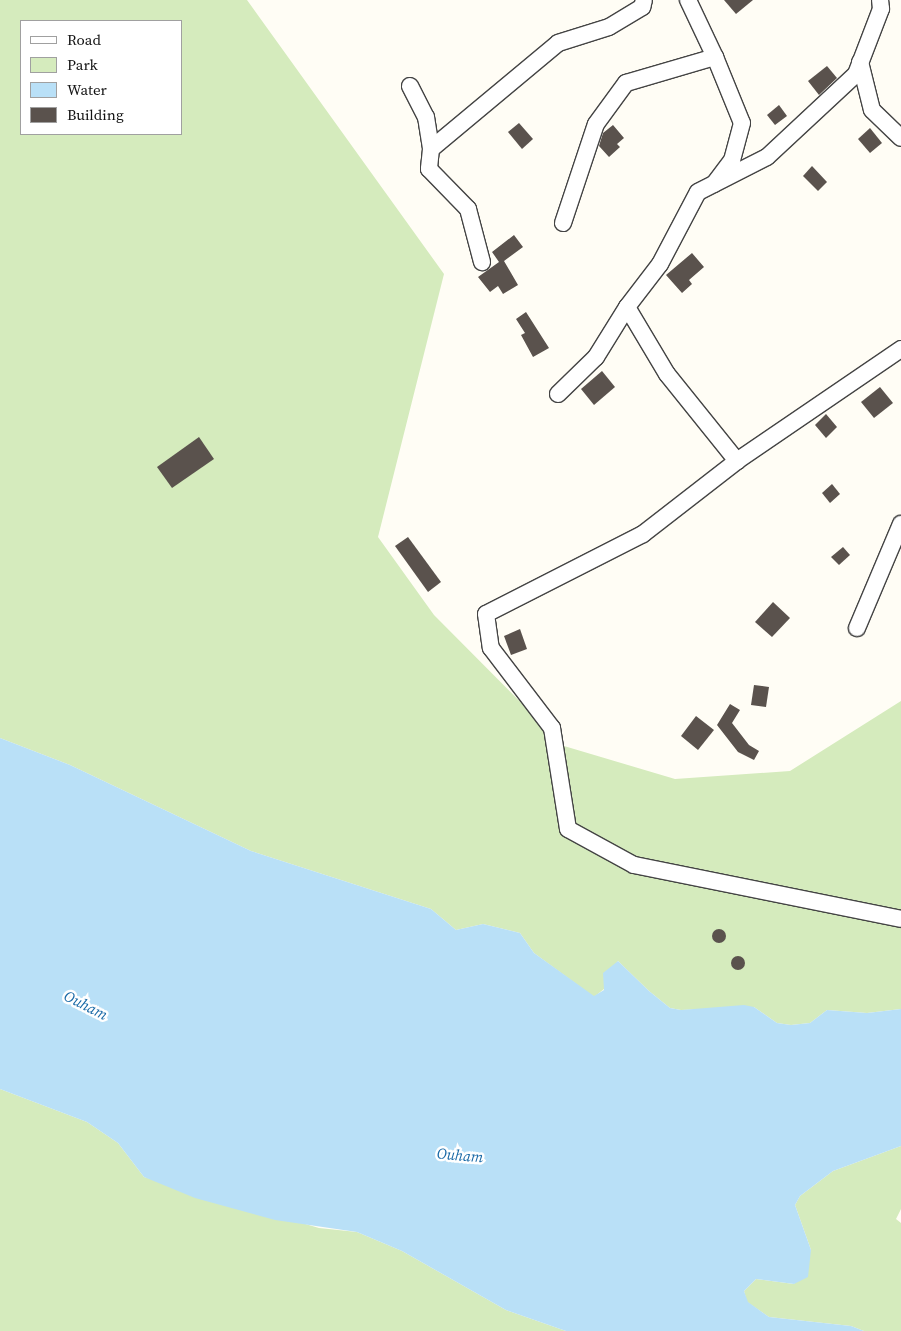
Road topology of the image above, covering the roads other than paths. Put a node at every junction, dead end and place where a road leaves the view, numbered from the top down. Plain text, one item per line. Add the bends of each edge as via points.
1 (644, 0) edge
2 (688, 0) edge
3 (880, 0) edge
4 (715, 57) junction
5 (860, 60) junction
6 (410, 86) dead end
7 (901, 138) edge
8 (431, 149) junction
9 (710, 188) junction
10 (563, 223) dead end
11 (482, 262) dead end
12 (627, 307) junction
13 (901, 349) edge
14 (558, 394) dead end
15 (737, 461) junction
16 (901, 524) edge
17 (857, 628) dead end
18 (901, 919) edge

1 - 8 street via 642,7 609,27 558,43
2 - 4 street
3 - 5 street via 881,9
4 - 9 street via 742,122 732,160
4 - 10 street via 626,83 596,124
5 - 7 street via 872,110
5 - 9 street via 856,74 767,157
6 - 8 street via 426,117
8 - 11 street via 429,169 468,209
9 - 12 street via 698,192 660,264
12 - 14 street via 596,358
12 - 15 street via 667,374
13 - 15 street
15 - 18 street via 643,534 486,614 491,648 552,728 568,829 634,865
16 - 17 street

